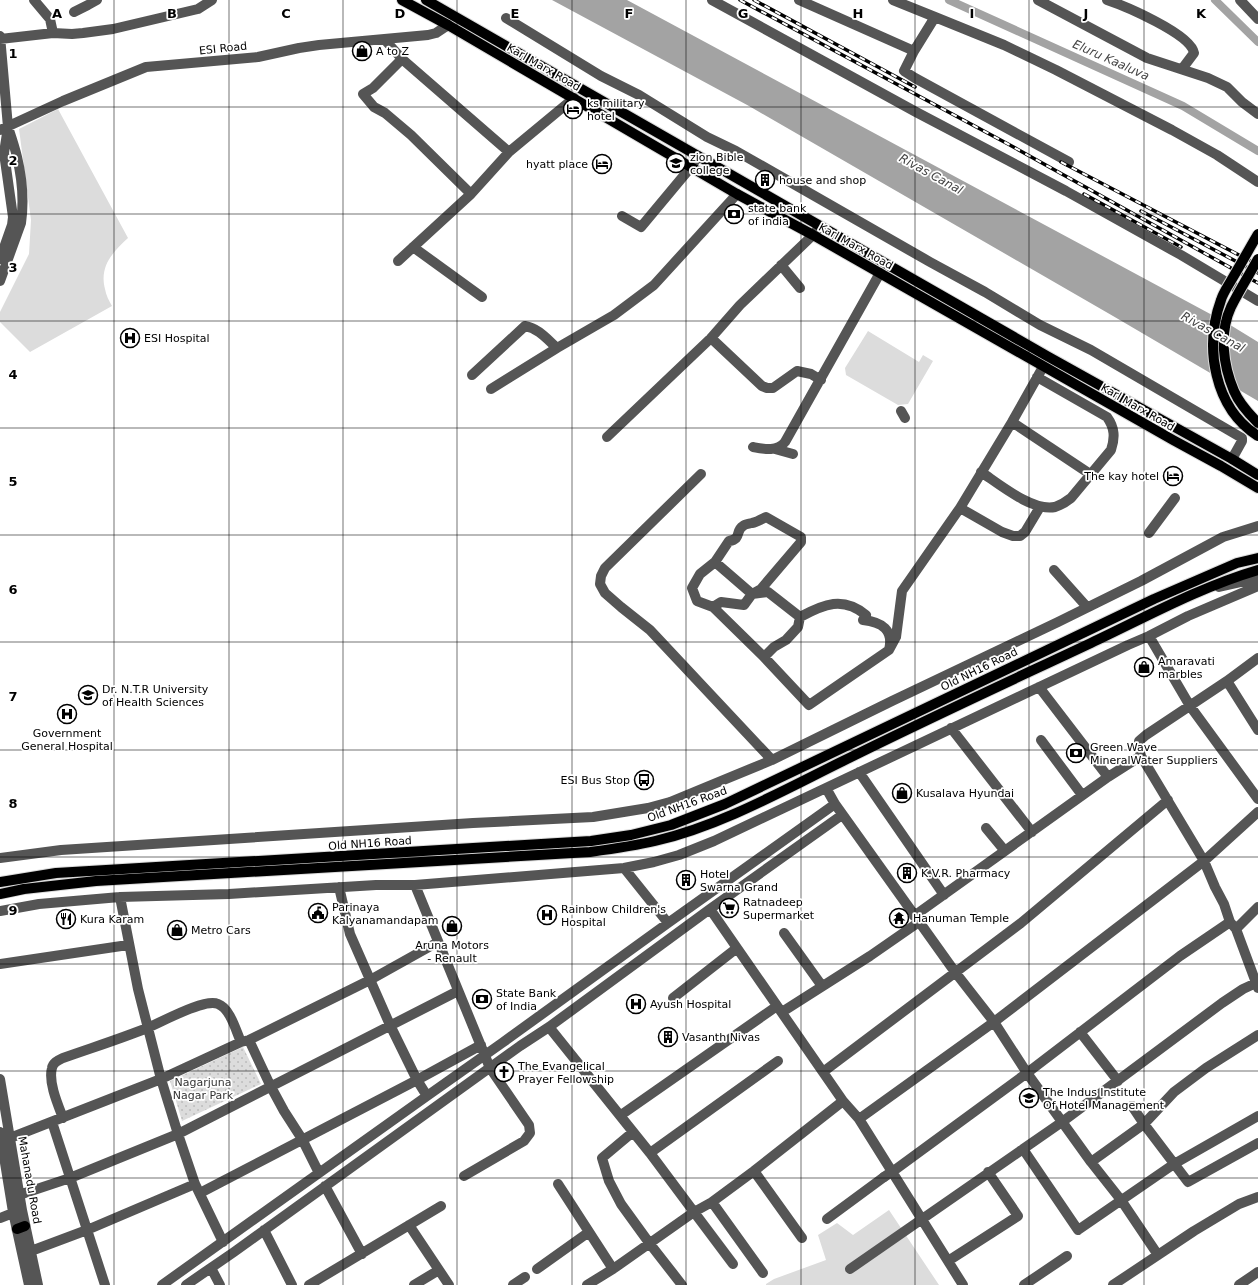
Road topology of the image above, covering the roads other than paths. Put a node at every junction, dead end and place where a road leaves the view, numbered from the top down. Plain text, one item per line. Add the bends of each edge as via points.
1 (34, 0) edge
2 (96, 0) edge
3 (402, 0) edge
4 (426, 0) edge
5 (712, 0) edge
6 (800, 0) edge
7 (893, 0) edge
8 (1107, 0) edge
9 (1240, 0) edge
10 (208, 1) edge
11 (1041, 1) edge
12 (74, 12) dead end
13 (935, 17) junction
14 (506, 18) dead end
15 (1258, 19) edge
16 (448, 25) junction
17 (53, 33) junction
18 (0, 38) edge
19 (385, 40) junction
20 (914, 50) junction
21 (402, 59) junction
22 (538, 65) junction
23 (1182, 69) junction
24 (533, 74) junction
25 (574, 98) junction
26 (1258, 114) edge
27 (4, 128) edge
28 (509, 152) junction
29 (698, 156) junction
30 (1069, 162) dead end
31 (691, 168) junction
32 (1258, 182) edge
33 (471, 194) junction
34 (737, 194) junction
35 (622, 216) dead end
36 (820, 226) junction
37 (1258, 234) edge
38 (812, 235) junction
39 (413, 247) junction
40 (0, 259) edge
41 (1258, 259) edge
42 (398, 261) dead end
43 (781, 265) junction
44 (880, 273) junction
45 (0, 280) edge
46 (800, 288) dead end
47 (482, 297) dead end
48 (1258, 301) edge
49 (973, 314) junction
50 (967, 323) junction
51 (710, 338) junction
52 (557, 348) junction
53 (1043, 367) junction
54 (472, 375) dead end
55 (1037, 377) junction
56 (821, 380) junction
57 (491, 389) dead end
58 (1120, 396) junction
59 (1114, 406) junction
60 (1012, 422) junction
61 (1258, 423) edge
62 (1258, 436) edge
63 (607, 437) dead end
64 (753, 447) dead end
65 (775, 449) junction
66 (793, 454) dead end
67 (1232, 459) junction
68 (981, 472) junction
69 (701, 474) dead end
70 (1090, 474) junction
71 (1258, 476) edge
72 (1258, 488) edge
73 (1175, 498) dead end
74 (1040, 507) junction
75 (960, 508) junction
76 (1258, 526) edge
77 (1149, 533) dead end
78 (1258, 558) edge
79 (715, 562) junction
80 (1054, 570) dead end
81 (1258, 570) edge
82 (1258, 578) edge
83 (1258, 586) edge
84 (1205, 590) junction
85 (752, 594) junction
86 (713, 607) junction
87 (1087, 607) junction
88 (800, 617) junction
89 (1149, 636) junction
90 (889, 650) junction
91 (764, 657) junction
92 (1258, 658) edge
93 (1228, 681) junction
94 (1039, 687) junction
95 (1190, 706) junction
96 (951, 728) junction
97 (1258, 730) edge
98 (1041, 740) dead end
99 (1141, 756) junction
100 (772, 760) junction
101 (859, 772) junction
102 (1108, 777) junction
103 (826, 788) junction
104 (1082, 795) junction
105 (1258, 799) edge
106 (1168, 800) junction
107 (835, 804) junction
108 (1258, 812) edge
109 (842, 815) junction
110 (986, 828) dead end
111 (1032, 832) junction
112 (1005, 851) junction
113 (0, 858) edge
114 (1204, 861) junction
115 (624, 868) junction
116 (0, 882) edge
117 (415, 885) junction
118 (339, 887) junction
119 (0, 894) edge
120 (944, 895) junction
121 (120, 897) junction
122 (1258, 908) edge
123 (710, 909) junction
124 (0, 911) edge
125 (916, 919) junction
126 (1233, 925) junction
127 (664, 926) junction
128 (784, 933) dead end
129 (668, 940) junction
130 (438, 942) junction
131 (128, 945) junction
132 (737, 948) junction
133 (0, 964) edge
134 (955, 972) junction
135 (370, 980) junction
136 (1257, 985) edge
137 (822, 986) junction
138 (458, 991) junction
139 (673, 998) dead end
140 (779, 1009) junction
141 (994, 1022) junction
142 (390, 1025) junction
143 (549, 1027) junction
144 (147, 1028) junction
145 (1080, 1032) junction
146 (1258, 1035) edge
147 (245, 1041) junction
148 (481, 1045) junction
149 (485, 1055) junction
150 (778, 1061) dead end
151 (490, 1068) junction
152 (824, 1072) junction
153 (1027, 1073) junction
154 (0, 1079) edge
155 (161, 1079) junction
156 (418, 1080) junction
157 (1118, 1081) junction
158 (271, 1087) junction
159 (427, 1096) junction
160 (839, 1105) junction
161 (1132, 1106) dead end
162 (621, 1115) junction
163 (1258, 1116) edge
164 (63, 1118) junction
165 (859, 1118) junction
166 (52, 1122) junction
167 (1062, 1122) junction
168 (1144, 1124) junction
169 (0, 1132) edge
170 (633, 1132) junction
171 (178, 1134) junction
172 (10, 1138) junction
173 (302, 1139) junction
174 (1258, 1143) edge
175 (1023, 1149) junction
176 (650, 1153) junction
177 (1091, 1162) junction
178 (1174, 1164) junction
179 (754, 1171) junction
180 (988, 1172) junction
181 (319, 1173) junction
182 (890, 1174) junction
183 (464, 1176) dead end
184 (70, 1178) junction
185 (558, 1184) dead end
186 (325, 1186) junction
187 (198, 1188) junction
188 (20, 1194) junction
189 (1258, 1197) edge
190 (1121, 1200) junction
191 (712, 1202) junction
192 (441, 1206) dead end
193 (18, 1211) junction
194 (694, 1212) junction
195 (0, 1218) edge
196 (827, 1219) dead end
197 (918, 1221) junction
198 (410, 1225) junction
199 (21, 1227) junction
200 (87, 1230) junction
201 (264, 1230) junction
202 (589, 1232) junction
203 (802, 1238) dead end
204 (223, 1242) junction
205 (650, 1244) junction
206 (31, 1251) junction
207 (362, 1254) junction
208 (1158, 1255) junction
209 (1067, 1256) dead end
210 (948, 1261) junction
211 (733, 1264) dead end
212 (211, 1268) junction
213 (850, 1268) dead end
214 (537, 1269) dead end
215 (613, 1269) junction
216 (439, 1270) junction
217 (1258, 1272) edge
218 (762, 1273) dead end
219 (524, 1277) dead end
220 (603, 1281) edge
221 (25, 1284) edge
222 (38, 1285) edge
223 (105, 1285) edge
224 (162, 1285) edge
225 (186, 1285) edge
226 (220, 1285) edge
227 (292, 1285) edge
228 (309, 1285) edge
229 (414, 1285) edge
230 (450, 1285) edge
231 (513, 1285) edge
232 (587, 1285) edge
233 (682, 1285) edge
234 (963, 1285) edge
235 (1024, 1285) edge
236 (1113, 1285) edge
237 (1239, 1285) edge

1 - 17 street via 50,19
2 - 12 street
3 - 16 main road, Karl Marx Road
4 - 22 main road, Karl Marx Road
5 - 48 street via 1181,255
6 - 20 street
7 - 13 street
8 - 23 street via 1147,17 1184,38 1194,53
9 - 15 street
10 - 17 street via 198,9 113,28 72,34
11 - 23 street via 1147,58
13 - 20 street
13 - 32 street via 1004,45 1056,70 1178,133
14 - 67 street via 601,76 639,95 985,292 1040,326 1091,350 1242,438
16 - 19 street, ESI Road via 436,33
16 - 24 main road, Karl Marx Road
17 - 18 street
18 - 27 street
19 - 21 street
19 - 27 street, ESI Road via 319,45 258,57 146,67
20 - 30 street via 904,71 906,73
21 - 28 street
21 - 33 street via 373,88 363,94 374,107 385,113 411,136
22 - 24 main road
22 - 29 main road, Karl Marx Road
23 - 26 street via 1227,87
24 - 25 main road, Karl Marx Road
25 - 28 street
25 - 31 main road, Karl Marx Road
27 - 40 street via 4,153 13,218
27 - 45 street via 17,157 23,202 21,223
28 - 33 street
29 - 31 street
29 - 36 main road, Karl Marx Road
31 - 34 main road, Karl Marx Road
31 - 35 street via 641,227
33 - 39 street
34 - 38 main road, Karl Marx Road
34 - 52 street via 654,285 614,315
36 - 38 street
36 - 49 main road, Karl Marx Road
37 - 62 main road, bridge via 1221,299 1212,348 1217,377 1225,399 1242,423
38 - 43 street
38 - 44 main road, Karl Marx Road
39 - 42 street
39 - 47 street
41 - 61 main road, bridge via 1231,308 1224,336 1227,372 1234,392
43 - 46 street
43 - 51 street
44 - 50 main road, Karl Marx Road
44 - 56 street
49 - 50 main road
49 - 58 main road, Karl Marx Road
50 - 53 main road, Karl Marx Road
51 - 56 street via 767,388 773,388 797,371
51 - 63 street
52 - 54 street via 537,330 525,326
52 - 57 street
53 - 55 street
53 - 59 main road, Karl Marx Road
55 - 60 street
55 - 70 street via 1107,417 1112,423 1114,432 1110,450
56 - 65 street via 785,442
58 - 59 main road
58 - 67 main road, Karl Marx Road
59 - 72 main road, Karl Marx Road
60 - 68 street
60 - 70 street
64 - 65 street
65 - 66 street
67 - 71 main road, Karl Marx Road
68 - 74 street via 1022,499
68 - 75 street
69 - 100 street via 605,568 600,584 621,607 650,630
70 - 74 street via 1063,504
73 - 77 street
74 - 75 street via 1020,536 1002,532
75 - 90 street via 902,591 896,637
76 - 87 street via 1223,536
78 - 116 main road, Old NH16 Road via 1237,563 1154,599 725,804 671,824 631,835 591,840 56,874
79 - 85 street
79 - 85 street via 729,540 734,540 739,535 744,524 766,517 801,537 801,542 761,589
79 - 86 street via 700,574 692,588 697,601
80 - 87 street
81 - 84 main road, Old NH16 Road
82 - 84 street
83 - 89 street
84 - 119 main road, Old NH16 Road via 719,820 656,841 590,852 96,881
85 - 86 street via 744,604 720,602
85 - 88 street via 768,592
86 - 91 street
87 - 100 street
88 - 90 street via 827,605 848,604 866,615 863,620 884,626 890,635
88 - 91 street via 798,626 786,640
89 - 94 street
89 - 95 street
90 - 91 street via 809,705
92 - 93 street
93 - 95 street
93 - 97 street
94 - 96 street
94 - 102 street
95 - 99 street via 1139,741
95 - 105 street
96 - 101 street
96 - 111 street
98 - 104 street
99 - 102 street
99 - 106 street
100 - 113 street via 670,802 593,817 61,850
101 - 103 street
101 - 120 street
102 - 104 street
103 - 107 street
103 - 115 street via 714,841 666,858
104 - 111 street
106 - 114 street
106 - 134 street via 1021,923
107 - 109 street
107 - 127 street
108 - 114 street
109 - 123 street
109 - 125 street
110 - 112 street
111 - 112 street
112 - 120 street
114 - 126 street
114 - 141 street
115 - 117 street
115 - 127 street
117 - 118 street
117 - 130 street
118 - 121 street
118 - 135 street via 350,934
120 - 125 street
121 - 124 street via 39,904
121 - 131 street
122 - 126 street
123 - 129 street
123 - 132 street
125 - 134 street
125 - 137 street via 870,956
126 - 136 street
126 - 145 street via 1180,956
127 - 129 street
127 - 149 street
128 - 137 street
129 - 143 street
130 - 135 street
130 - 138 street
131 - 133 street
131 - 144 street
132 - 139 street
132 - 140 street
134 - 141 street
134 - 152 street
135 - 142 street
135 - 147 street
136 - 157 street via 1222,1003
137 - 140 street
138 - 142 street
138 - 148 street
140 - 152 street
140 - 162 street
141 - 153 street
141 - 165 street
142 - 156 street
142 - 158 street
143 - 151 street
143 - 162 street
144 - 147 street via 196,1007 217,1003 226,1010
144 - 155 street
144 - 164 street via 55,1063 52,1067 52,1084
145 - 153 street
145 - 157 street
146 - 168 street via 1174,1092
147 - 155 street
147 - 158 street
148 - 149 street
148 - 156 street
149 - 151 street
149 - 159 street
150 - 176 street
151 - 183 street via 529,1125 530,1133 524,1141
151 - 186 street
152 - 160 street
153 - 167 street
153 - 182 street
154 - 172 street, Mahanadu Road
155 - 164 street
155 - 171 street
156 - 159 street
156 - 173 street
157 - 167 street
158 - 171 street
158 - 173 street
159 - 181 street
160 - 165 street
160 - 179 street
161 - 168 street
162 - 170 street
163 - 178 street
164 - 166 street
165 - 182 street
166 - 172 street
166 - 184 street
167 - 175 street
167 - 177 street
168 - 177 street
168 - 178 street
169 - 193 street, Mahanadu Road
170 - 176 street
170 - 205 street via 602,1158 609,1181 621,1204
171 - 184 street
171 - 187 street
172 - 188 street, Mahanadu Road
173 - 181 street
173 - 187 street
174 - 178 street via 1188,1182
175 - 180 street
175 - 190 street via 1078,1230
176 - 194 street
177 - 190 street
178 - 190 street
179 - 191 street
179 - 203 street
180 - 197 street
180 - 210 street via 1018,1216
181 - 204 street
182 - 196 street
182 - 197 street
184 - 188 street
184 - 200 street
185 - 202 street
186 - 201 street
186 - 207 street
187 - 200 street
187 - 204 street
188 - 193 street, Mahanadu Road
189 - 208 street via 1240,1204
190 - 208 street
191 - 194 street
191 - 218 street
192 - 198 street
193 - 195 street
193 - 199 street, Mahanadu Road
194 - 205 street
194 - 211 street
197 - 210 street
197 - 213 street
198 - 207 street
198 - 216 street
199 - 206 street, Mahanadu Road
199 - 221 street, Mahanadu Road
200 - 206 street
200 - 223 street
201 - 212 street
201 - 227 street
202 - 214 street
202 - 215 street
204 - 224 street
205 - 215 street
205 - 233 street
206 - 222 street, Mahanadu Road
207 - 228 street
208 - 236 street
209 - 235 street
210 - 234 street
212 - 225 street
212 - 226 street
215 - 220 street
216 - 229 street
216 - 230 street
217 - 237 street
219 - 231 street
220 - 232 street

